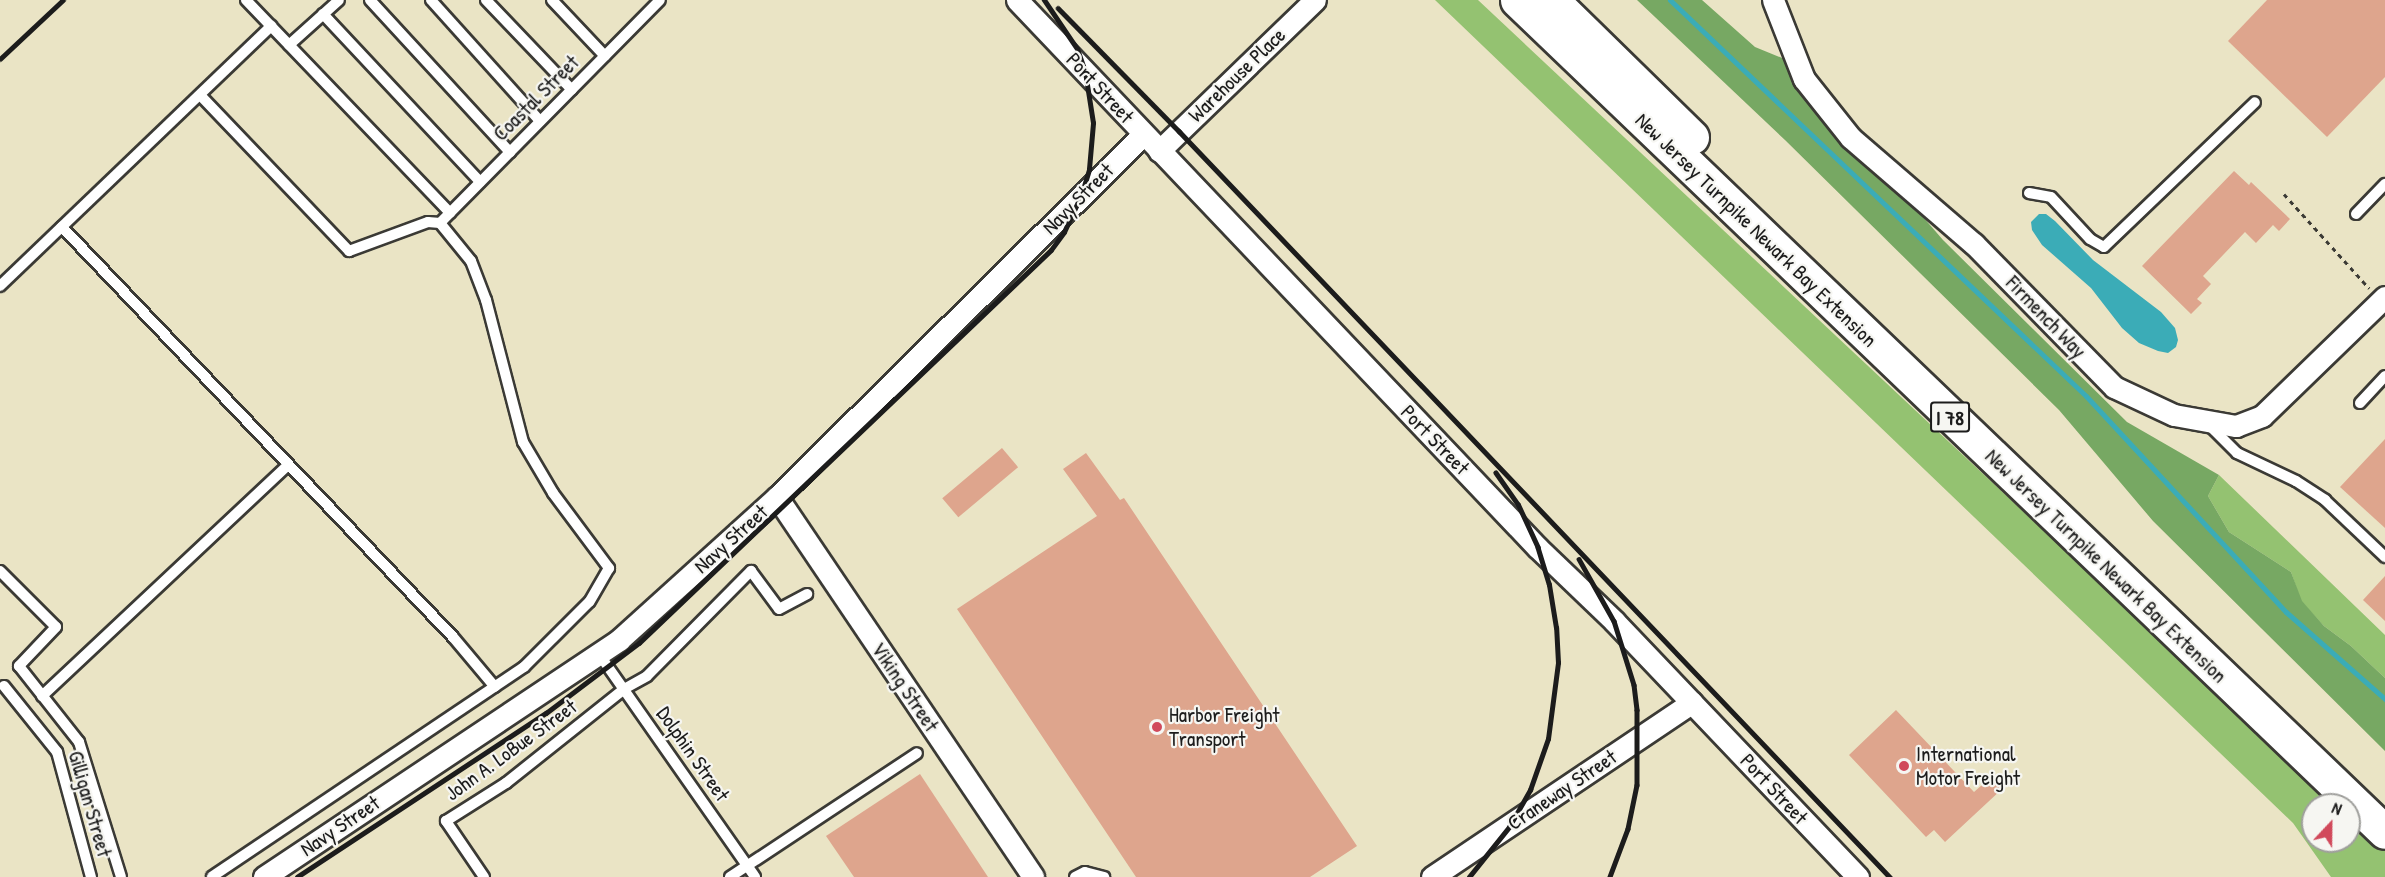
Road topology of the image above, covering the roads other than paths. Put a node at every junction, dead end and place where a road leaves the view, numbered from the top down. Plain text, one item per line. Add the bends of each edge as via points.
1 (246, 0) edge
2 (339, 0) edge
3 (370, 0) edge
4 (431, 0) edge
5 (486, 0) edge
6 (552, 0) edge
7 (660, 0) edge
8 (1017, 0) edge
9 (1314, 0) edge
10 (1517, 0) edge
11 (1552, 0) edge
12 (1773, 0) edge
13 (323, 14) junction
14 (271, 26) junction
15 (289, 45) junction
16 (605, 56) junction
17 (572, 90) junction
18 (200, 94) junction
19 (2255, 102) dead end
20 (540, 121) junction
21 (1144, 134) junction
22 (1159, 151) junction
23 (510, 152) junction
24 (480, 182) junction
25 (2385, 184) edge
26 (2029, 193) dead end
27 (450, 213) junction
28 (2356, 214) dead end
29 (440, 223) junction
30 (62, 227) junction
31 (0, 286) edge
32 (2383, 299) edge
33 (2385, 376) edge
34 (2360, 403) dead end
35 (2204, 421) junction
36 (288, 465) junction
37 (777, 497) junction
38 (2385, 557) edge
39 (0, 572) edge
40 (807, 594) dead end
41 (598, 654) junction
42 (4, 686) dead end
43 (495, 687) junction
44 (624, 689) junction
45 (42, 696) junction
46 (1692, 702) junction
47 (916, 753) dead end
48 (2385, 805) edge
49 (2385, 832) edge
50 (747, 866) junction
51 (91, 877) edge
52 (121, 877) edge
53 (212, 877) edge
54 (264, 877) edge
55 (483, 877) edge
56 (730, 877) edge
57 (755, 877) edge
58 (1033, 877) edge
59 (1075, 877) edge
60 (1104, 877) edge
61 (1432, 877) edge
62 (1858, 877) edge

1 - 14 lane
2 - 13 lane
3 - 23 lane
4 - 20 lane
5 - 17 lane
6 - 16 lane
7 - 16 lane, Coastal Street
8 - 21 street, Port Street
9 - 22 street, Warehouse Place
10 - 49 highway, New Jersey Turnpike Newark Bay Extension / I 78
11 - 48 highway, New Jersey Turnpike Newark Bay Extension / I 78 via 2020,458
12 - 35 street, Firmench Way via 1804,79 1851,138 1974,244 2114,387 2174,415
13 - 15 lane
13 - 24 lane
14 - 15 lane
14 - 18 lane
15 - 27 lane
16 - 17 lane, Coastal Street
17 - 20 lane, Coastal Street
18 - 29 lane via 349,251 428,222
18 - 30 lane
19 - 26 lane via 2104,247 2090,239 2051,197
20 - 23 lane, Coastal Street
21 - 22 street, Port Street
21 - 37 street, Navy Street
22 - 46 street, Port Street via 1538,548
23 - 24 lane, Coastal Street
24 - 27 lane, Coastal Street
25 - 28 lane
27 - 29 lane, Coastal Street
29 - 43 lane via 471,261 486,300 523,442 553,493 609,568 589,602 524,667
30 - 31 lane
30 - 36 lane
32 - 35 street, Firmench Way via 2262,416 2236,426
33 - 34 lane
35 - 38 lane via 2237,453 2296,481 2325,500
36 - 43 lane via 453,637
36 - 45 lane
37 - 41 street, Navy Street via 619,640
37 - 58 street, Viking Street
39 - 45 lane via 56,627 19,666
40 - 44 lane via 779,609 751,571 648,676
41 - 44 lane, Dolphin Street
41 - 54 street, Navy Street
42 - 51 lane, Gilligan Street via 57,752
43 - 53 lane
44 - 50 lane, Dolphin Street
44 - 55 lane, John A. LoBue Street via 506,783 446,821
45 - 52 lane via 79,742
46 - 61 street, Craneway Street
46 - 62 street, Port Street
47 - 50 lane
50 - 56 lane
50 - 57 lane, Dolphin Street
59 - 60 lane via 1085,872

